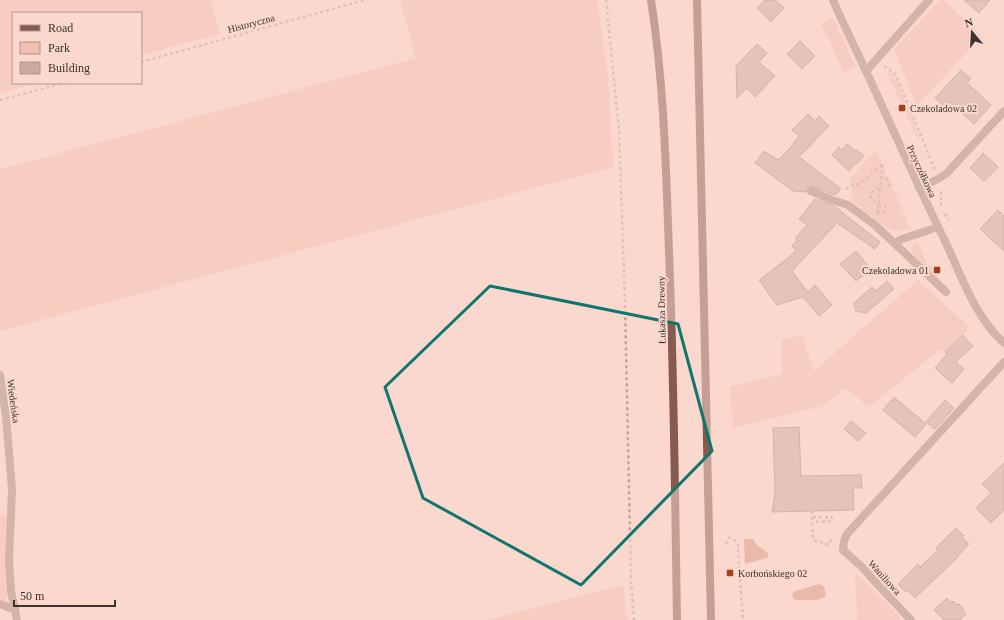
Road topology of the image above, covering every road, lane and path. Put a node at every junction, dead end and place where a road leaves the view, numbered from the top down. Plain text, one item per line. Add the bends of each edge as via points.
1 (366, 0) edge
2 (606, 0) edge
3 (651, 0) edge
4 (697, 0) edge
5 (832, 0) edge
6 (929, 0) edge
7 (875, 61) junction
8 (142, 62) edge
9 (866, 71) junction
10 (60, 84) edge
11 (0, 100) edge
12 (1004, 112) edge
13 (886, 178) dead end
14 (938, 179) junction
15 (894, 184) dead end
16 (846, 188) dead end
17 (880, 188) junction
18 (919, 188) junction
19 (811, 191) dead end
20 (878, 204) junction
21 (877, 211) junction
22 (949, 220) dead end
23 (875, 225) junction
24 (938, 227) junction
25 (895, 243) junction
26 (946, 292) dead end
27 (1004, 343) edge
28 (1004, 362) edge
29 (0, 375) edge
30 (812, 511) dead end
31 (812, 517) junction
32 (813, 522) junction
33 (833, 538) dead end
34 (726, 544) dead end
35 (744, 581) dead end
36 (741, 582) junction
37 (0, 604) edge
38 (15, 610) junction
39 (17, 620) edge
40 (634, 620) edge
41 (677, 620) edge
42 (711, 620) edge
43 (741, 620) edge
44 (911, 620) edge

1 - 8 path, Historyczna
2 - 40 path via 618,130
3 - 41 main road, Łukasza Drewny via 666,147
4 - 42 main road
5 - 9 street, Przyczółkowa
6 - 7 street
7 - 9 street
7 - 14 path via 894,73 898,80
9 - 18 street, Przyczółkowa
10 - 11 path
12 - 14 street
13 - 15 path via 890,186
14 - 18 street
14 - 22 path via 941,188 941,208
16 - 17 path via 858,186 884,163
17 - 20 path
17 - 20 path via 870,194 871,200
18 - 24 street, Przyczółkowa
19 - 23 street via 848,205
20 - 21 path
20 - 21 path via 885,206 886,210
21 - 23 path
23 - 25 street
24 - 25 street
24 - 27 street, Przyczółkowa via 980,313
25 - 26 street
28 - 44 street, Waniliowa via 847,534 844,541 843,550 880,583
29 - 38 street, Wiedeńska via 12,489 9,560
30 - 31 path
31 - 32 path
31 - 32 path via 832,517 832,522
32 - 33 path via 813,540 828,545
34 - 36 path via 729,538 738,542
35 - 36 path
36 - 43 path
37 - 38 street
38 - 39 street, Wiedeńska

